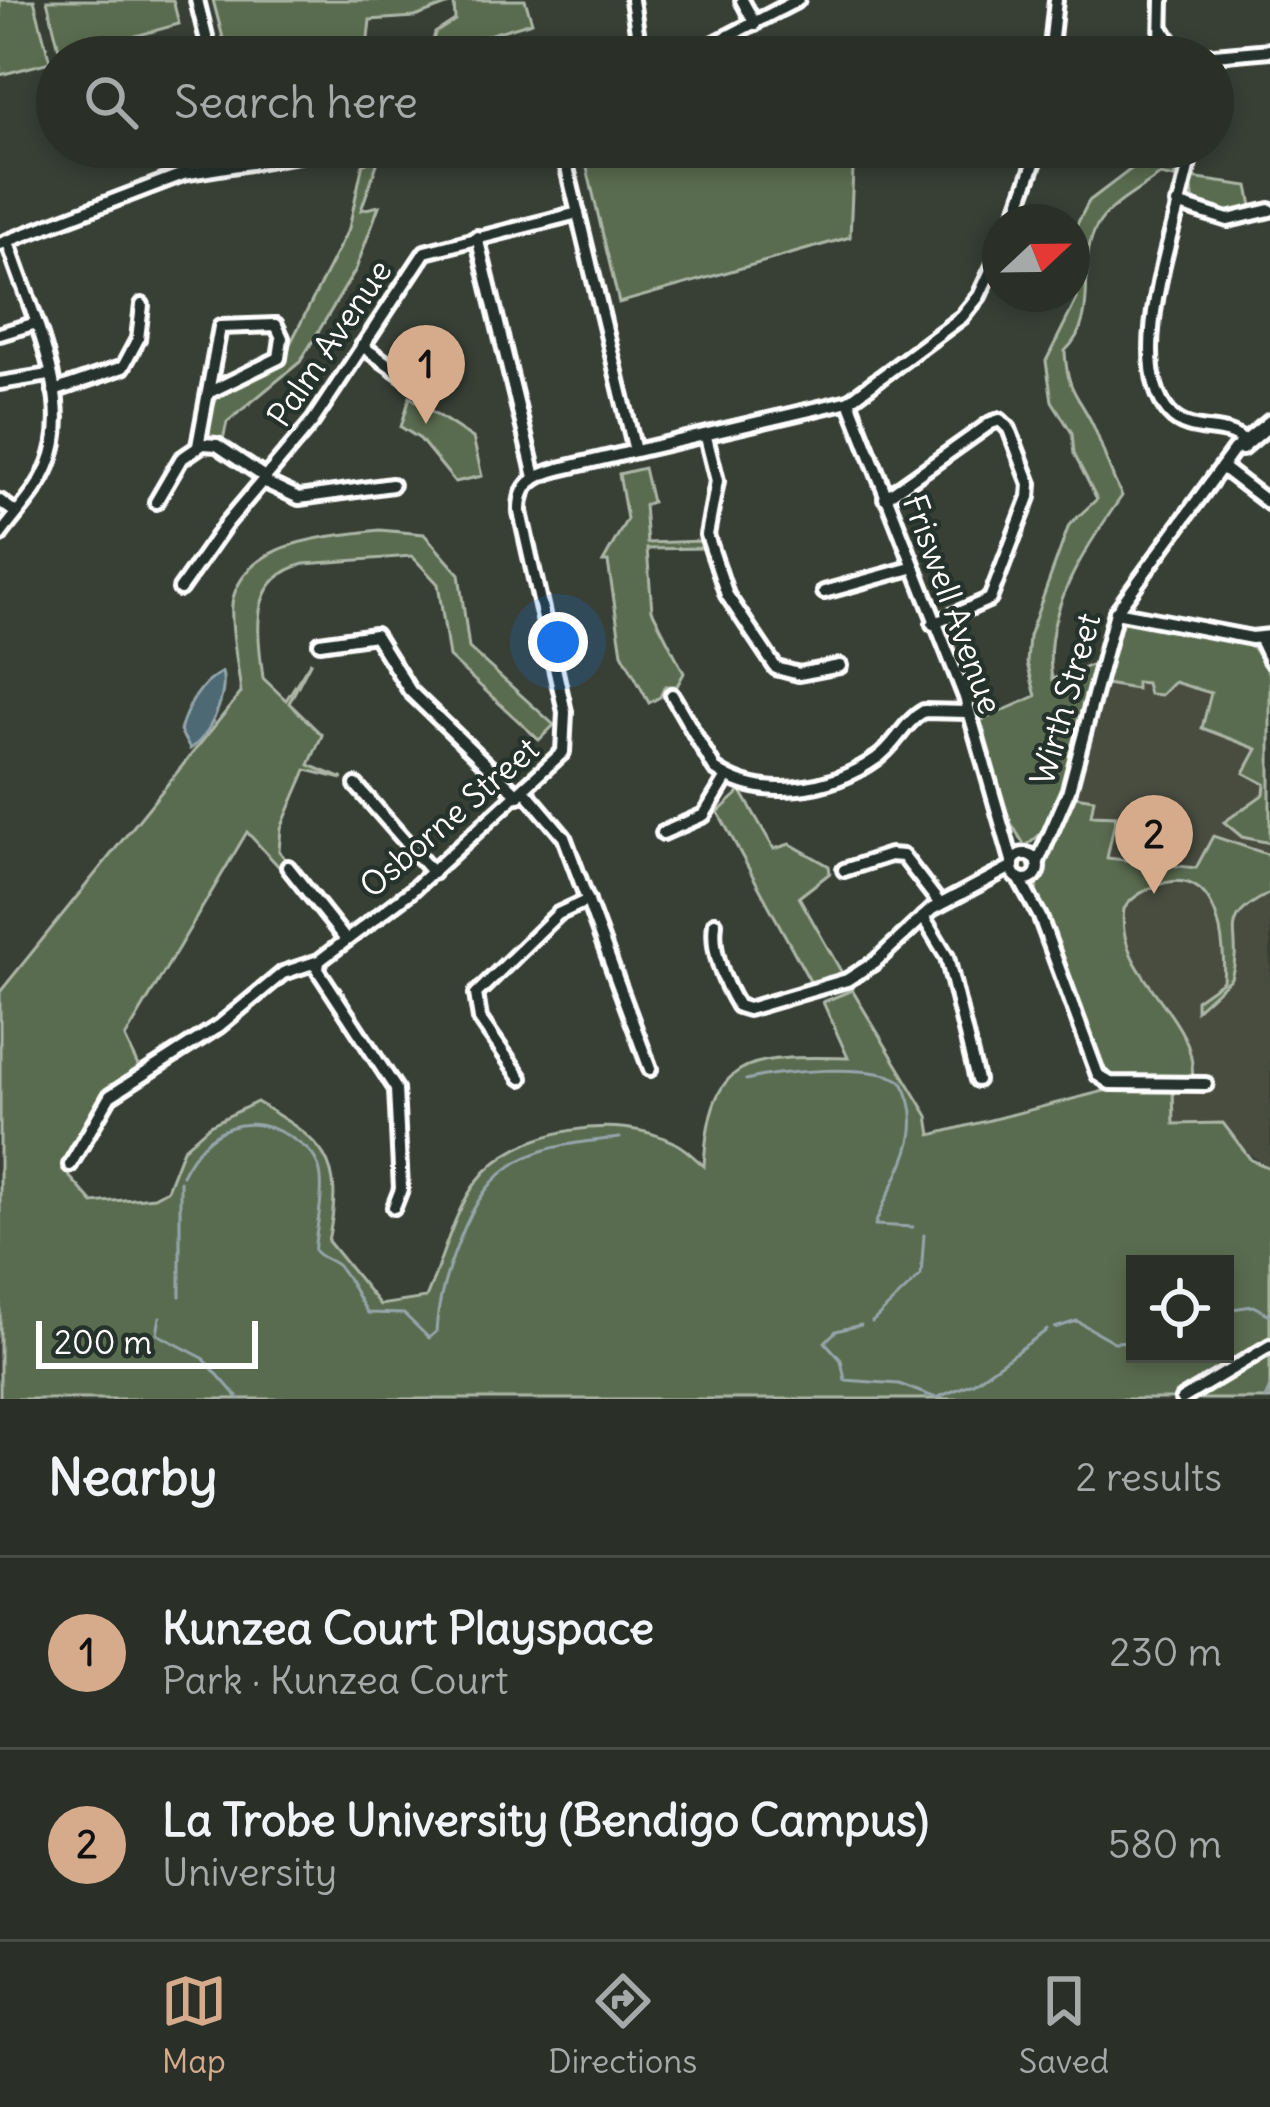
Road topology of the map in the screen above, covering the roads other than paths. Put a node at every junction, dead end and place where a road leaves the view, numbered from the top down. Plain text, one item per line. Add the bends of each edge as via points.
1 (196, 0) edge
2 (632, 0) edge
3 (742, 0) edge
4 (797, 0) edge
5 (1055, 0) edge
6 (1162, 0) edge
7 (755, 24) junction
8 (1162, 28) junction
9 (205, 36) edge
10 (638, 36) edge
11 (731, 36) edge
12 (1052, 36) edge
13 (1161, 36) edge
14 (1167, 36) edge
15 (1270, 50) edge
16 (1234, 53) edge
17 (221, 168) edge
18 (567, 168) edge
19 (1032, 168) edge
20 (1186, 168) edge
21 (1019, 204) edge
22 (1177, 204) junction
23 (1270, 210) edge
24 (578, 213) junction
25 (477, 237) junction
26 (4, 243) edge
27 (982, 290) edge
28 (142, 305) dead end
29 (33, 324) junction
30 (0, 334) edge
31 (362, 346) junction
32 (49, 375) junction
33 (0, 382) edge
34 (416, 383) dead end
35 (54, 391) junction
36 (212, 391) junction
37 (849, 401) junction
38 (1270, 423) edge
39 (706, 437) junction
40 (1245, 442) junction
41 (198, 446) junction
42 (635, 451) junction
43 (1223, 468) junction
44 (536, 477) junction
45 (264, 479) junction
46 (392, 485) dead end
47 (885, 498) junction
48 (0, 501) edge
49 (156, 502) dead end
50 (1270, 504) edge
51 (16, 513) junction
52 (0, 535) edge
53 (911, 568) junction
54 (180, 589) dead end
55 (821, 593) dead end
56 (1116, 612) junction
57 (933, 625) junction
58 (1265, 638) edge
59 (320, 643) dead end
60 (1270, 660) edge
61 (840, 666) dead end
62 (672, 695) dead end
63 (967, 712) junction
64 (727, 777) junction
65 (356, 785) dead end
66 (522, 793) junction
67 (1005, 826) junction
68 (1049, 832) junction
69 (663, 833) dead end
70 (1025, 853) junction
71 (288, 867) dead end
72 (1035, 869) junction
73 (844, 870) dead end
74 (1016, 872) junction
75 (433, 873) junction
76 (588, 900) junction
77 (940, 904) junction
78 (1034, 904) junction
79 (923, 917) junction
80 (715, 923) dead end
81 (346, 940) junction
82 (319, 961) junction
83 (650, 1069) dead end
84 (521, 1078) dead end
85 (977, 1080) dead end
86 (1206, 1084) dead end
87 (70, 1165) dead end
88 (394, 1207) dead end
89 (1270, 1346) edge
90 (1182, 1399) edge

1 - 9 street
2 - 10 street
3 - 7 street
4 - 7 street
5 - 12 street
6 - 8 street
7 - 11 street
8 - 13 street
8 - 14 street
15 - 16 street
17 - 26 street via 157,182
18 - 24 street
19 - 21 street
20 - 22 street
22 - 23 street via 1228,220
22 - 40 street via 1160,269 1155,386 1180,423
24 - 25 street, Palm Avenue
24 - 42 street
25 - 31 street, Palm Avenue via 425,252
25 - 44 street
26 - 29 street
27 - 37 street via 962,317
28 - 35 street via 138,339 122,367
29 - 30 street
29 - 32 street
31 - 34 street
31 - 45 street, Palm Avenue
32 - 33 street
32 - 35 street
35 - 51 street via 51,459
36 - 36 street via 220,327 276,325 280,358
36 - 41 street
37 - 39 street
37 - 47 street, Friswell Avenue
38 - 40 street, Wirth Street
39 - 42 street
39 - 61 street via 717,482 707,536 727,595 776,668 799,674
40 - 43 street, Wirth Street
41 - 45 street via 214,444
41 - 49 street
42 - 44 street
43 - 50 street
43 - 56 street, Wirth Street
44 - 66 street, Osborne Street via 521,494 520,512 567,735 558,759
45 - 46 street via 294,498
45 - 54 street, Palm Avenue
47 - 53 street, Friswell Avenue
47 - 57 street via 991,423 1010,429 1030,490 993,594
48 - 51 street
51 - 52 street
53 - 55 street
53 - 57 street, Friswell Avenue
56 - 58 street
56 - 68 street, Wirth Street via 1072,780
57 - 63 street, Friswell Avenue
58 - 60 street
59 - 66 street via 376,628 410,692
62 - 64 street via 705,758
63 - 64 street via 921,713 875,760 800,789
63 - 67 street, Friswell Avenue
64 - 69 street via 700,819
65 - 75 street
66 - 75 street, Osborne Street
66 - 76 street via 564,837
67 - 70 street, Friswell Avenue
67 - 74 street, Friswell Avenue
68 - 70 street, Wirth Street
68 - 72 street, Wirth Street
70 - 72 street, Friswell Avenue
70 - 74 street, Wirth Street
71 - 81 street
72 - 74 street
72 - 78 street, Friswell Avenue
73 - 77 street via 903,856
74 - 77 street
74 - 78 street, Friswell Avenue
75 - 81 street, Osborne Street
76 - 83 street
76 - 84 street via 558,914 476,994 479,1019
77 - 79 street
78 - 86 street, Friswell Avenue via 1102,1079
79 - 80 street via 847,980 748,1009 731,993
79 - 85 street via 947,957
81 - 82 street, Osborne Street
82 - 87 street, Osborne Street via 283,973 219,1026 110,1096
82 - 88 street via 396,1089 401,1189
89 - 90 street

